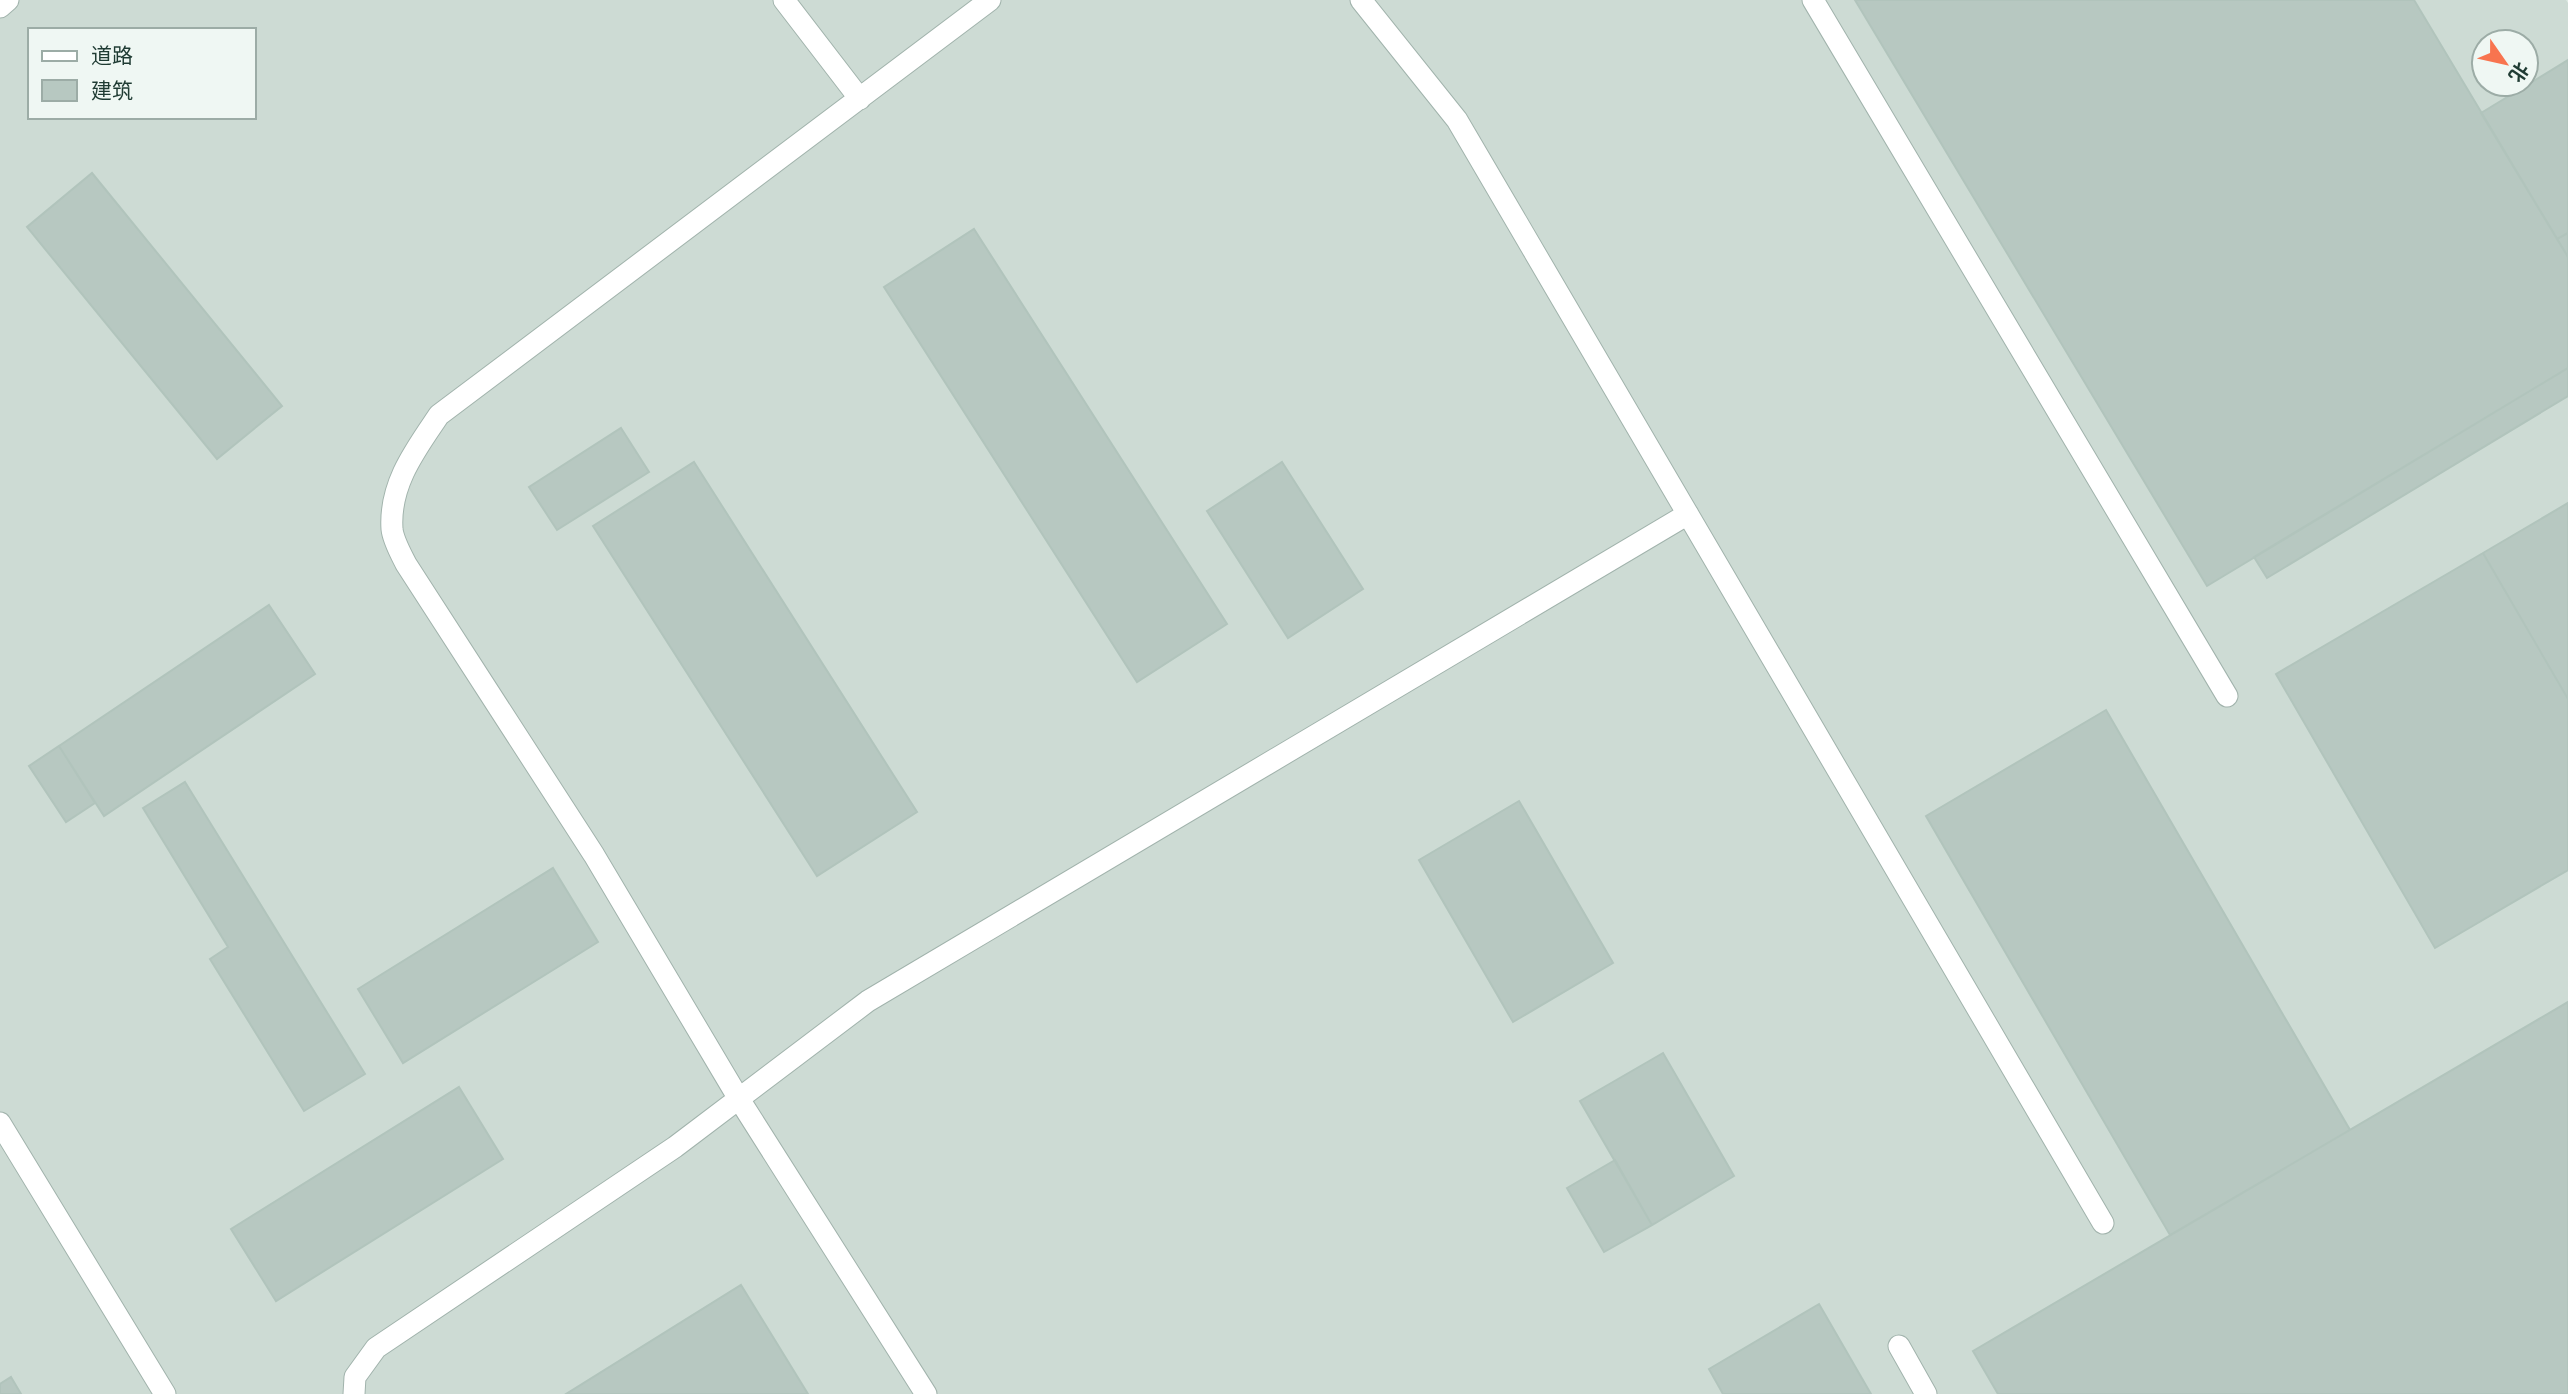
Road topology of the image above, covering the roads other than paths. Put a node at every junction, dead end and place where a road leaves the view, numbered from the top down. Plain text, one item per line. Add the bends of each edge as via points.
1 (8, 0) edge
2 (785, 0) edge
3 (990, 0) edge
4 (1361, 0) edge
5 (1814, 0) edge
6 (0, 6) edge
7 (860, 99) junction
8 (1688, 514) junction
9 (2227, 696) dead end
10 (739, 1099) junction
11 (0, 1123) edge
12 (2103, 1223) dead end
13 (1899, 1346) dead end
14 (165, 1394) edge
15 (354, 1394) edge
16 (926, 1394) edge
17 (1926, 1394) edge

1 - 6 street
2 - 7 street
3 - 7 street
4 - 8 street via 1457,120
5 - 9 street
7 - 10 street via 439,415 408,460 395,493 392,530 406,564 594,855
8 - 10 street via 868,1001
8 - 12 street
10 - 15 street via 676,1147 376,1348 355,1377
10 - 16 street
11 - 14 street
13 - 17 street

